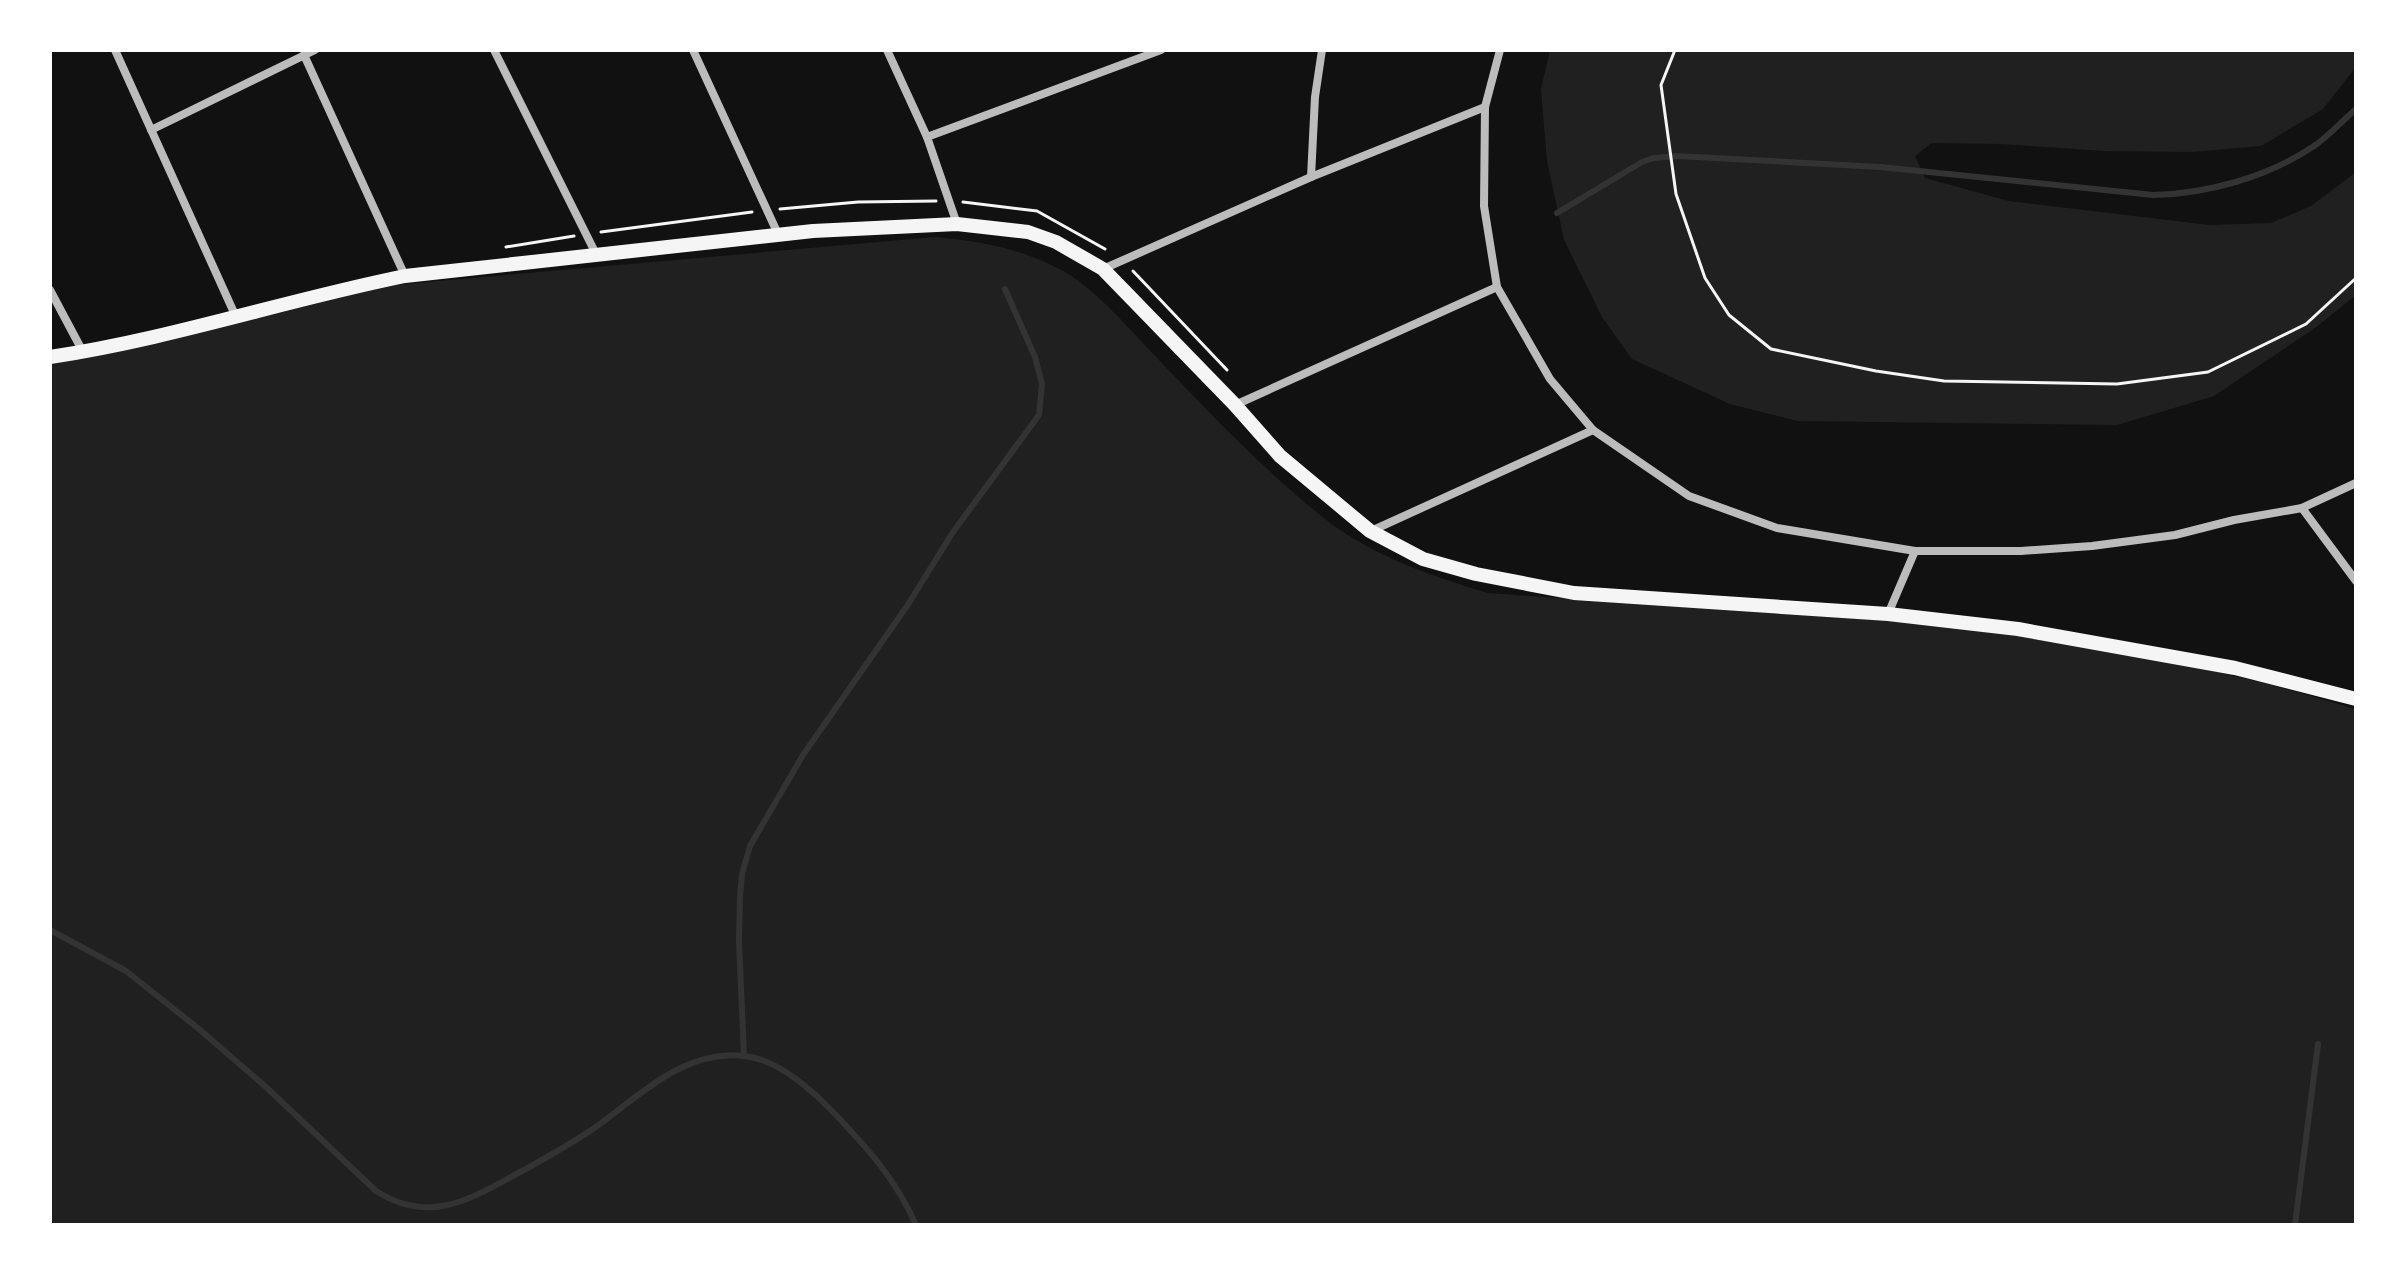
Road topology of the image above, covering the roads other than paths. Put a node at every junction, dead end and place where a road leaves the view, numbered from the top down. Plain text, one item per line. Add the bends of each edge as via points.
1 (115, 50) edge
2 (315, 50) edge
3 (494, 50) edge
4 (693, 50) edge
5 (887, 50) edge
6 (1161, 50) edge
7 (1322, 50) edge
8 (1500, 50) edge
9 (304, 55) junction
10 (1485, 107) junction
11 (151, 130) junction
12 (927, 137) junction
13 (1311, 177) junction
14 (957, 224) junction
15 (778, 234) junction
16 (597, 256) junction
17 (1103, 269) junction
18 (405, 276) junction
19 (1497, 287) junction
20 (50, 290) edge
21 (236, 317) junction
22 (83, 352) junction
23 (50, 357) edge
24 (1235, 405) junction
25 (1593, 430) junction
26 (2356, 483) edge
27 (2302, 508) junction
28 (1370, 531) junction
29 (1915, 551) junction
30 (2356, 581) edge
31 (1888, 614) junction
32 (2356, 699) edge

1 - 11 street
2 - 9 street
3 - 16 street
4 - 15 street
5 - 12 street
6 - 12 street
7 - 13 street
8 - 10 street
9 - 11 street
9 - 18 street
10 - 13 street
10 - 19 street via 1484,206
11 - 21 street
12 - 14 street
13 - 17 street
14 - 15 main road
14 - 17 main road via 1028,232
15 - 16 main road
16 - 18 main road
17 - 24 main road
18 - 21 main road
19 - 24 street
19 - 25 street via 1550,379
20 - 22 street
21 - 22 main road
22 - 23 main road
24 - 28 main road via 1280,456
25 - 28 street
25 - 29 street via 1689,496 1777,528
26 - 27 street
27 - 29 street via 2092,546
27 - 30 street
28 - 31 main road via 1423,559 1574,593
29 - 31 street
31 - 32 main road via 2139,650

